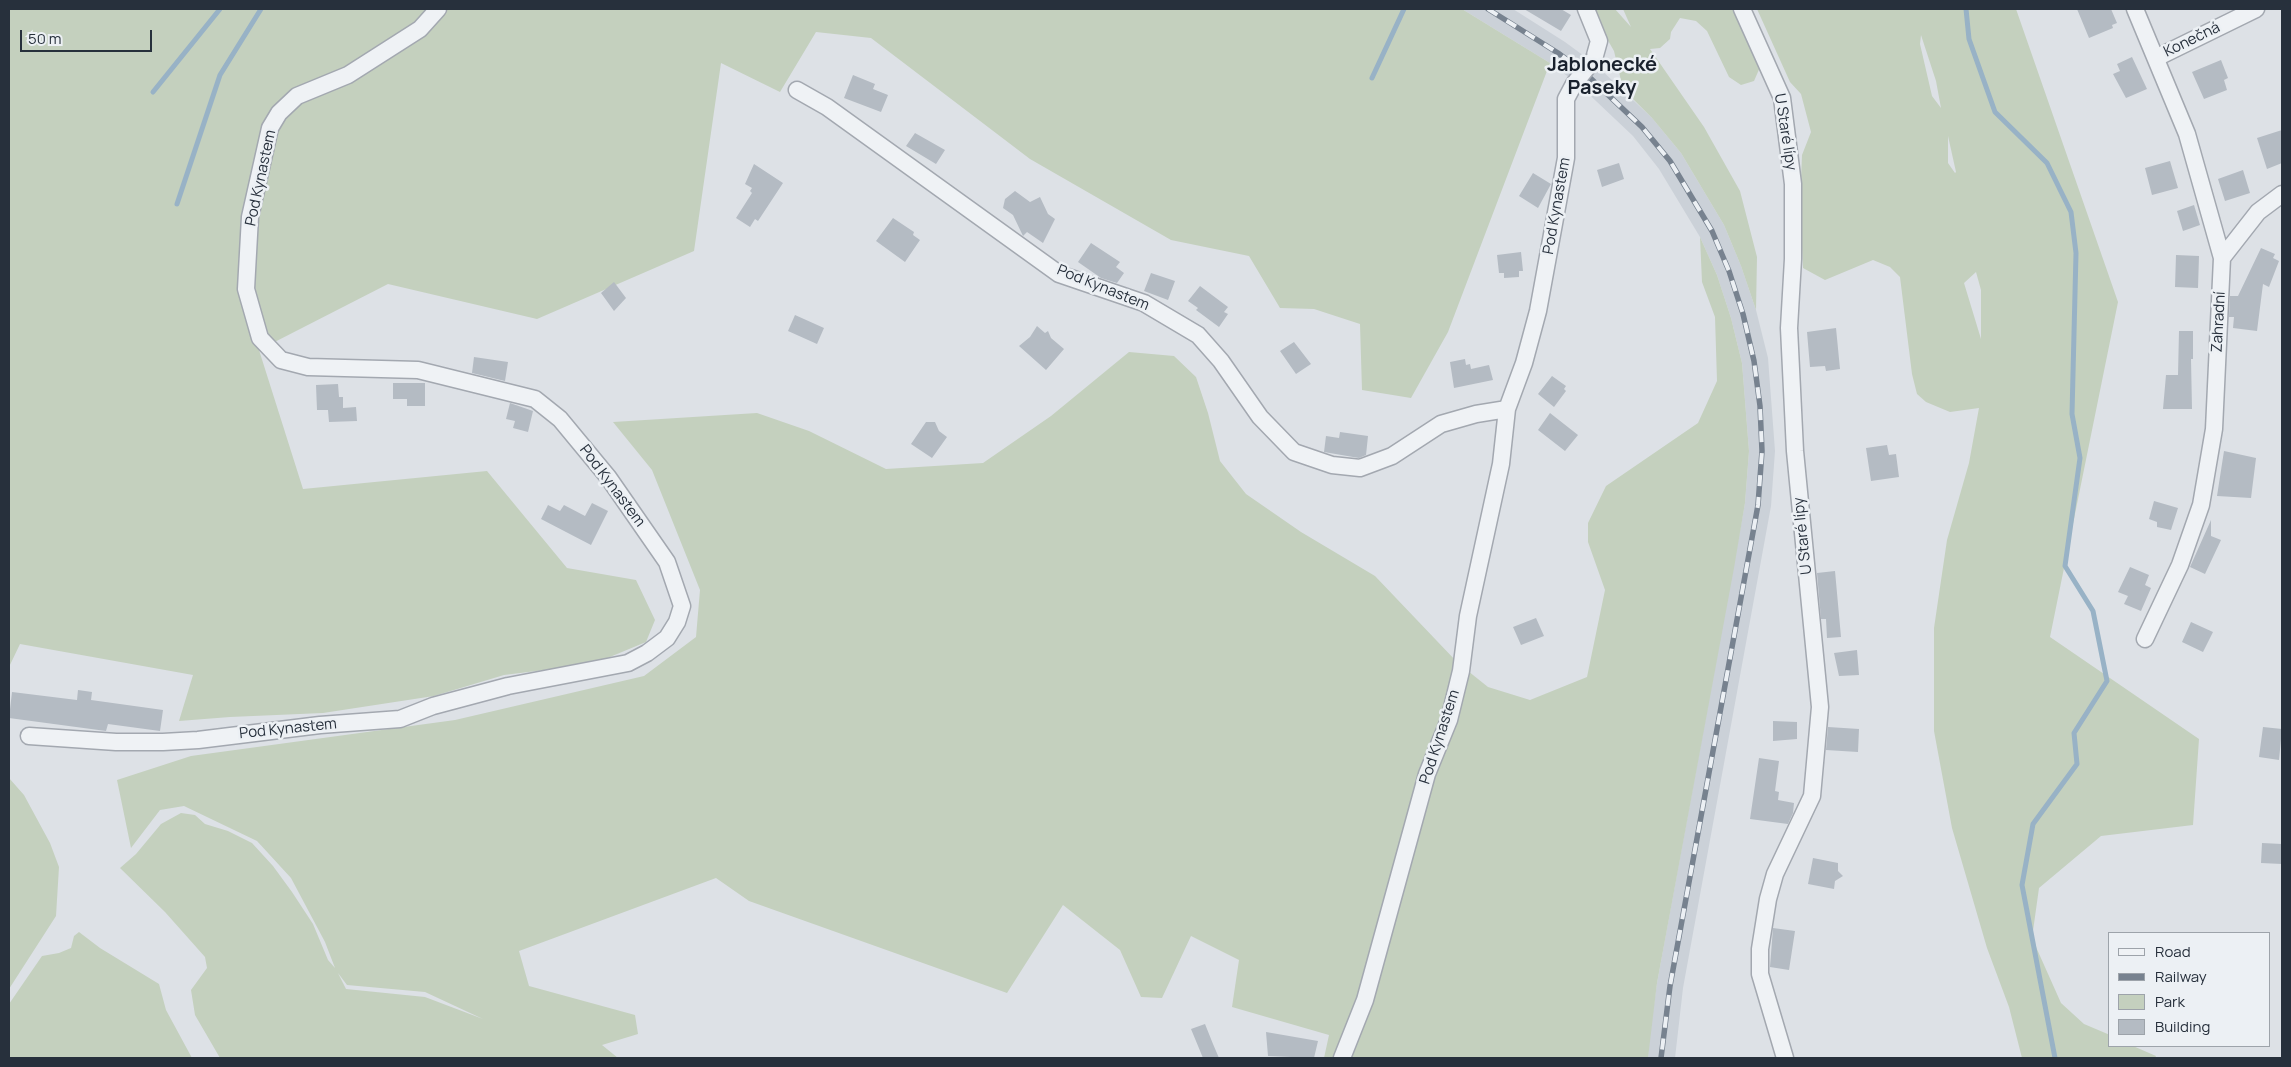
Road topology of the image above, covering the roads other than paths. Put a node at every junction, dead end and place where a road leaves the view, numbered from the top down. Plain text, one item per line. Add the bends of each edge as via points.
1 (438, 9) edge
2 (1586, 9) edge
3 (1742, 9) edge
4 (2135, 9) edge
5 (2256, 9) edge
6 (2156, 58) junction
7 (797, 90) dead end
8 (2282, 194) edge
9 (2222, 258) junction
10 (1506, 409) junction
11 (2145, 639) dead end
12 (29, 736) dead end
13 (1342, 1058) edge
14 (1785, 1058) edge

1 - 12 street, Pod Kynastem via 420,29 348,74 296,96 270,128 250,217 246,289 260,338 281,360 308,367 418,370 535,399 560,418 608,478 667,562 682,606 677,622 667,638 628,663 508,686 400,718 172,742
2 - 10 street, Pod Kynastem, bridge via 1599,41 1594,59 1566,99 1566,158 1538,310 1524,364
3 - 14 street, U Staré lípy via 1782,98 1793,184 1790,328 1795,451 1820,707 1812,796 1775,874 1760,949 1760,974
4 - 6 street, Zahradní
5 - 6 street, Konečná
6 - 9 street, Zahradní via 2188,134
7 - 10 street, Pod Kynastem via 827,107 1059,274 1144,302 1198,335 1221,361 1260,417 1294,452 1332,465 1360,468 1392,456 1441,424
8 - 9 street via 2258,212
9 - 11 street, Zahradní via 2214,429 2201,505 2180,565
10 - 13 street, Pod Kynastem via 1501,464 1468,616 1462,671 1449,720 1427,774 1365,1000

